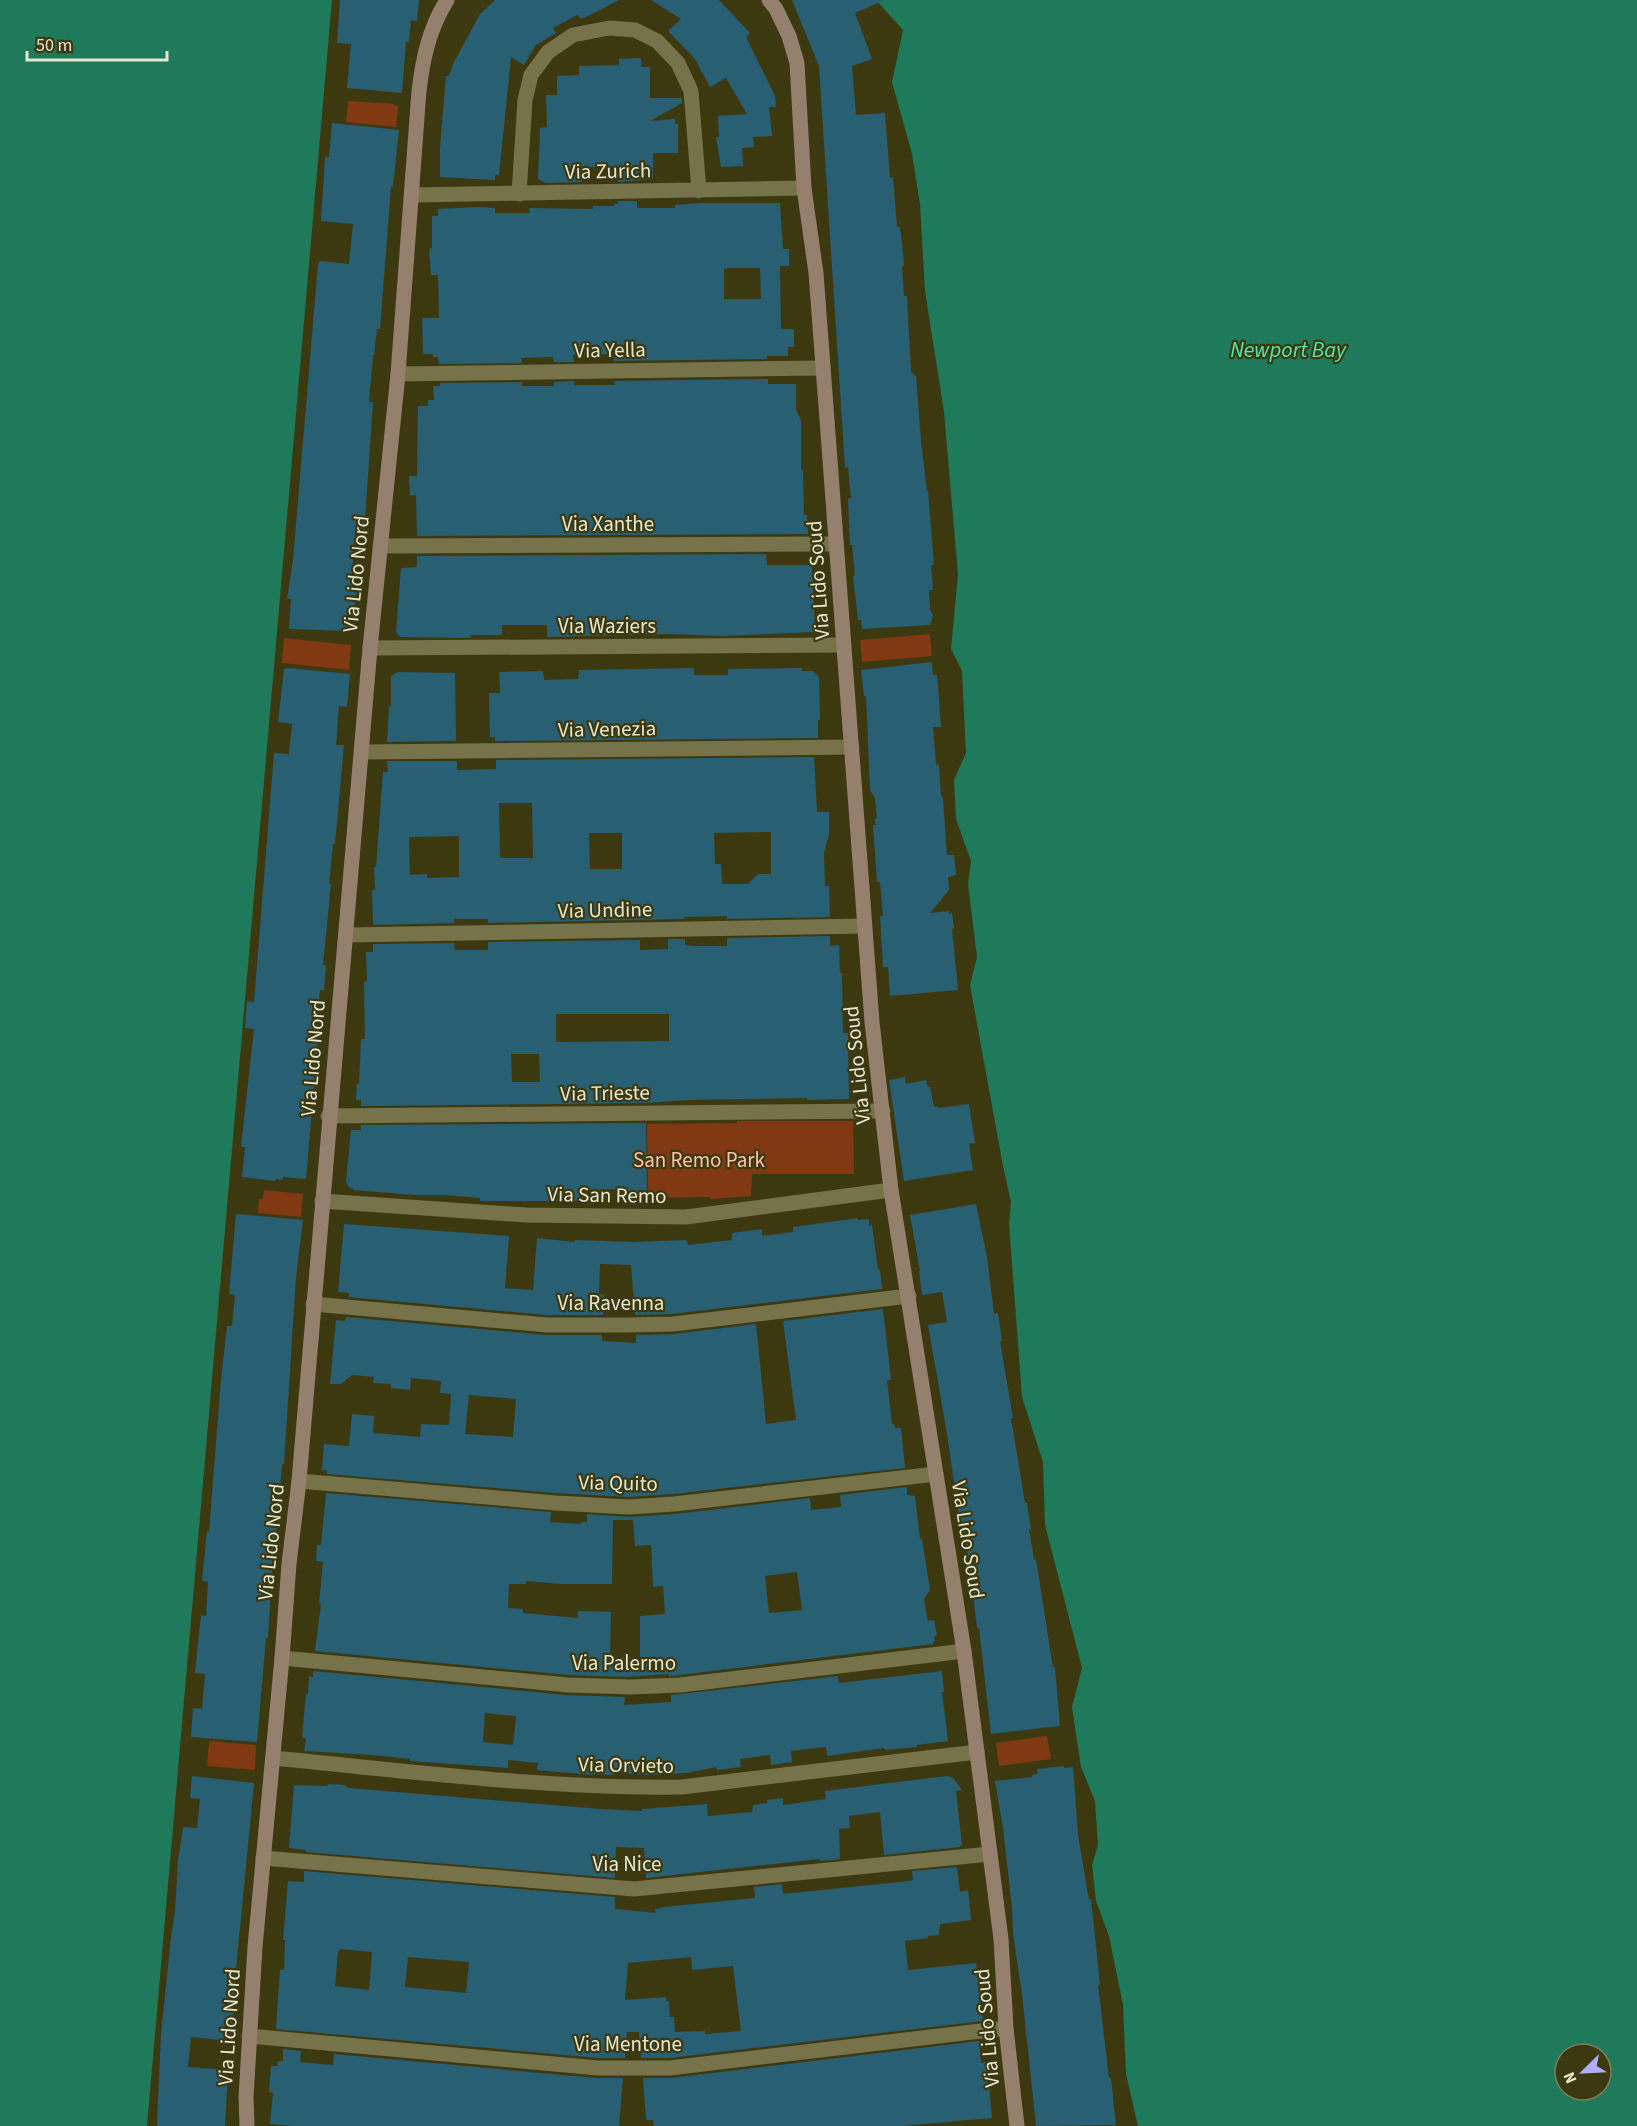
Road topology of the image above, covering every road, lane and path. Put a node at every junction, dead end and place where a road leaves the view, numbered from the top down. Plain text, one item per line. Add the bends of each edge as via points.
1 (447, 0) edge
2 (769, 0) edge
3 (804, 188) junction
4 (699, 190) junction
5 (519, 194) junction
6 (412, 195) junction
7 (823, 368) junction
8 (398, 374) junction
9 (836, 544) junction
10 (380, 546) junction
11 (844, 645) junction
12 (370, 648) junction
13 (852, 747) junction
14 (362, 752) junction
15 (864, 926) junction
16 (347, 935) junction
17 (883, 1111) junction
18 (328, 1116) junction
19 (891, 1190) junction
20 (322, 1201) junction
21 (909, 1296) junction
22 (313, 1304) junction
23 (936, 1474) junction
24 (299, 1481) junction
25 (964, 1651) junction
26 (282, 1658) junction
27 (977, 1752) junction
28 (273, 1758) junction
29 (990, 1854) junction
30 (263, 1858) junction
31 (1006, 2028) junction
32 (249, 2036) junction
33 (247, 2126) edge
34 (1017, 2126) edge

1 - 6 street, Via Lido Nord via 432,25 424,56
2 - 3 street, Via Lido Soud via 789,36 797,63
3 - 4 street, Via Zurich
3 - 7 street, Via Lido Soud via 816,273
4 - 5 street, Via Zurich
4 - 5 street via 691,91 678,63 657,41 635,30 609,28 573,35 548,52 531,75 525,100
5 - 6 street, Via Zurich
6 - 8 street, Via Lido Nord
7 - 8 street, Via Yella
7 - 9 street, Via Lido Soud
8 - 10 street, Via Lido Nord
9 - 10 street, Via Xanthe
9 - 11 street, Via Lido Soud
10 - 12 street, Via Lido Nord
11 - 12 street, Via Waziers
11 - 13 street, Via Lido Soud
12 - 14 street, Via Lido Nord
13 - 14 street, Via Venezia
13 - 15 street, Via Lido Soud
14 - 16 street, Via Lido Nord
15 - 16 street, Via Undine
15 - 17 street, Via Lido Soud
16 - 18 street, Via Lido Nord
17 - 18 street, Via Trieste
17 - 19 street, Via Lido Soud
18 - 20 street, Via Lido Nord
19 - 20 street, Via San Remo via 686,1216 526,1215
19 - 21 street, Via Lido Soud
20 - 22 street, Via Lido Nord
21 - 22 street, Via Ravenna via 673,1324 627,1325 548,1324
21 - 23 street, Via Lido Soud
22 - 24 street, Via Lido Nord
23 - 24 street, Via Quito via 629,1507
23 - 25 street, Via Lido Soud
24 - 26 street, Via Lido Nord
25 - 26 street, Via Palermo via 680,1685 631,1687 568,1685
25 - 27 street, Via Lido Soud
26 - 28 street, Via Lido Nord
27 - 28 street, Via Orvieto via 682,1787 633,1788
27 - 29 street, Via Lido Soud
28 - 30 street, Via Lido Nord
29 - 30 street, Via Nice via 634,1889
29 - 31 street, Via Lido Soud via 1001,1939
30 - 32 street, Via Lido Nord
31 - 32 street, Via Mentone via 670,2068 597,2068
31 - 34 street, Via Lido Soud
32 - 33 street, Via Lido Nord

